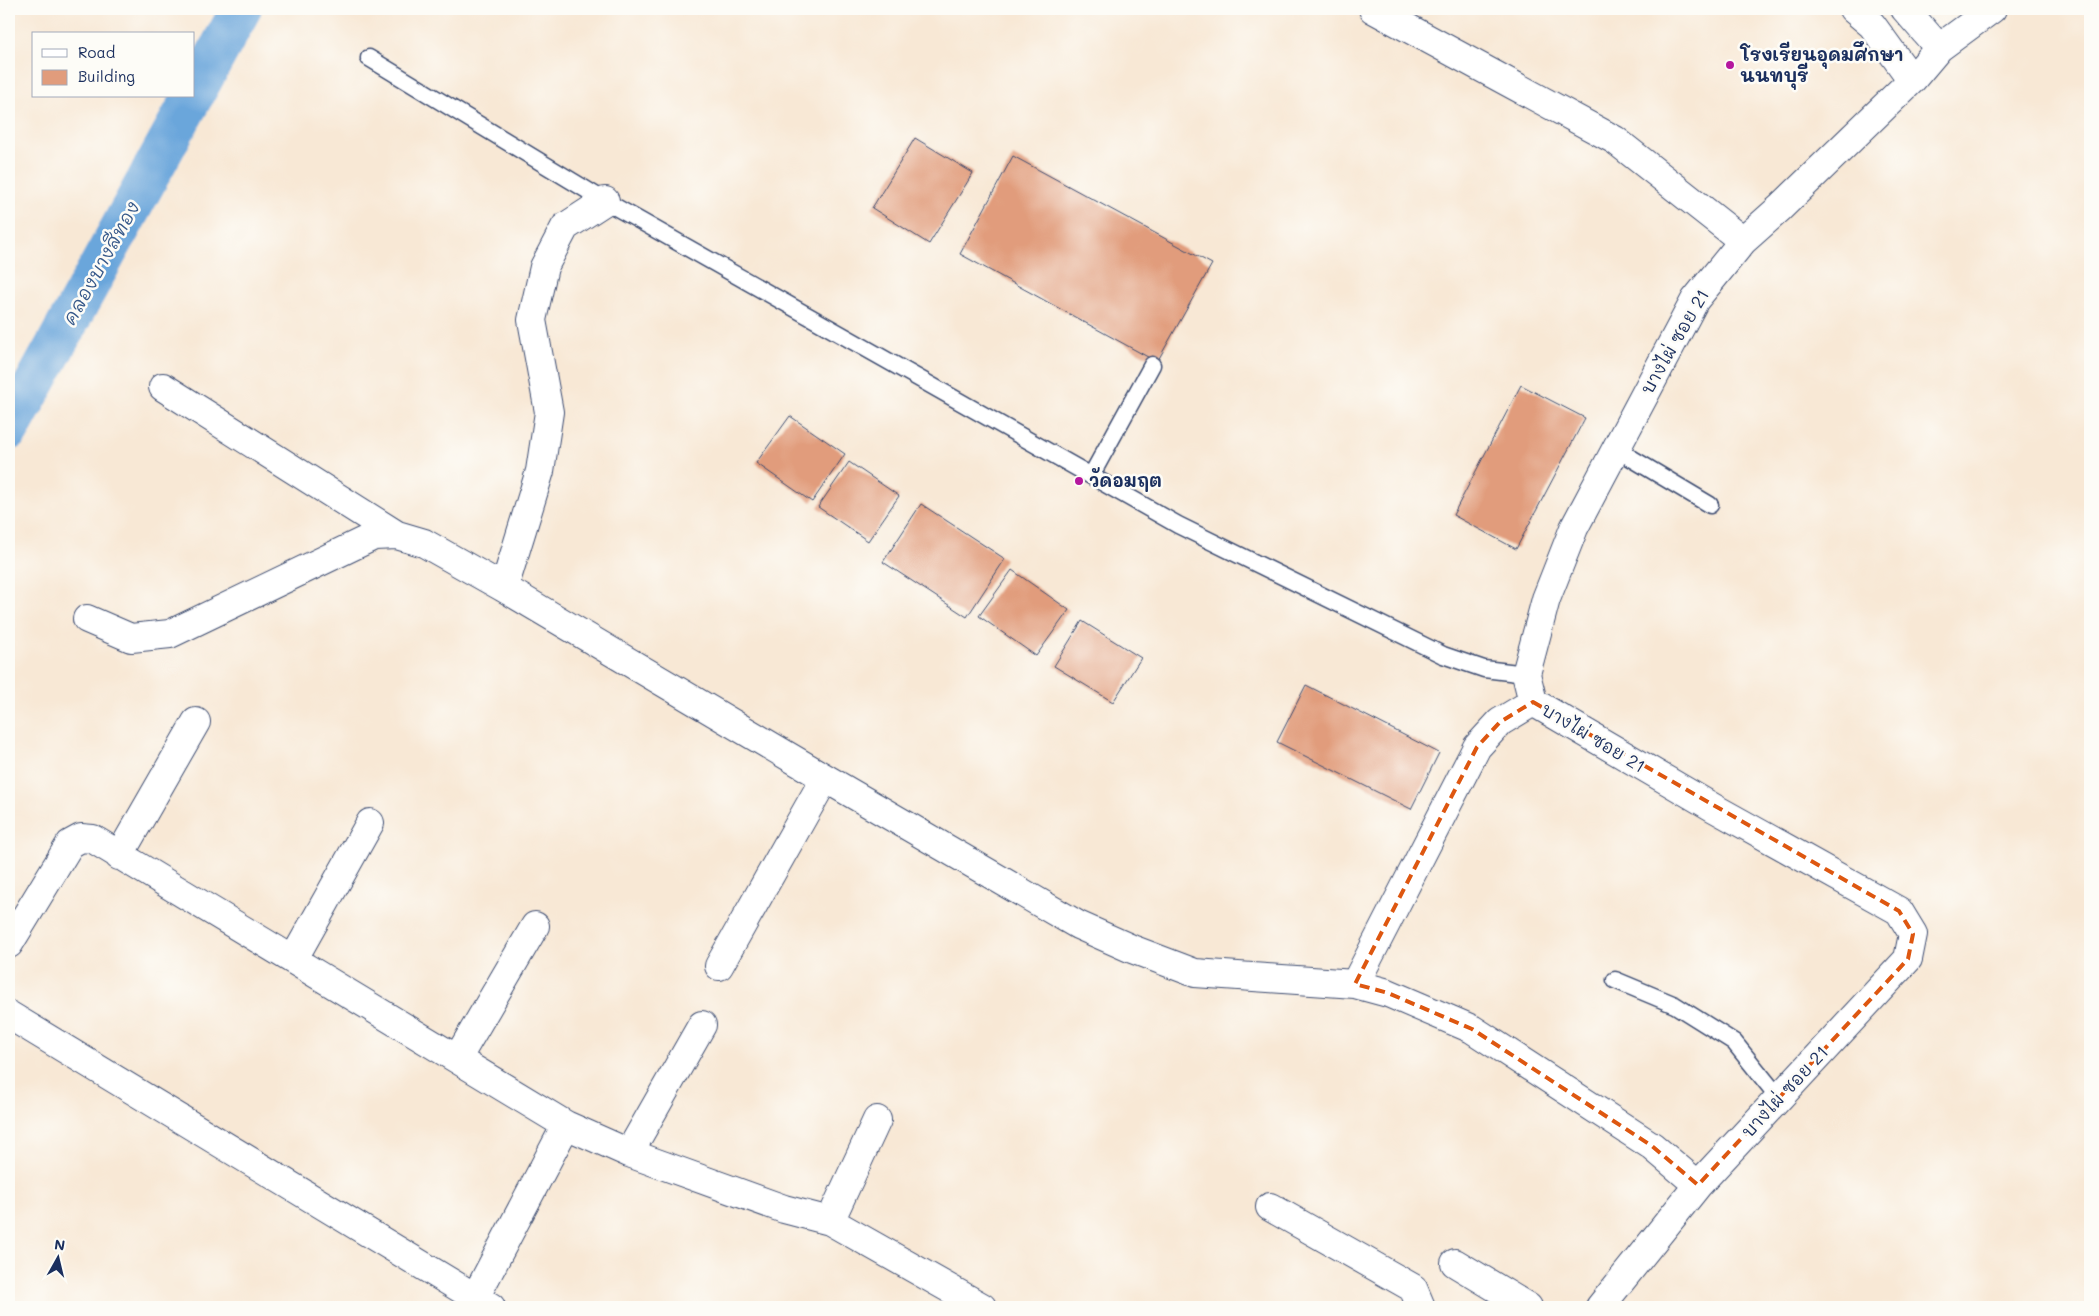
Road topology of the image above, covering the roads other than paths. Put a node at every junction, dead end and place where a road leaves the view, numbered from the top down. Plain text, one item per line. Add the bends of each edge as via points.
1 (1373, 9) edge
2 (1853, 9) edge
3 (1906, 9) edge
4 (1992, 9) edge
5 (1938, 48) junction
6 (369, 58) dead end
7 (1912, 80) junction
8 (605, 201) junction
9 (1743, 241) junction
10 (1152, 365) dead end
11 (163, 388) dead end
12 (1616, 449) junction
13 (1091, 476) junction
14 (1710, 505) dead end
15 (397, 535) junction
16 (504, 588) junction
17 (87, 619) dead end
18 (1526, 674) junction
19 (1533, 702) junction
20 (196, 722) dead end
21 (825, 778) junction
22 (370, 823) dead end
23 (119, 856) junction
24 (16, 917) edge
25 (535, 926) dead end
26 (9, 944) edge
27 (293, 960) junction
28 (719, 966) dead end
29 (1615, 980) dead end
30 (1355, 984) junction
31 (9, 1015) edge
32 (702, 1024) dead end
33 (457, 1059) junction
34 (1779, 1098) junction
35 (877, 1120) dead end
36 (566, 1125) junction
37 (628, 1153) junction
38 (1698, 1185) junction
39 (1270, 1207) dead end
40 (830, 1221) junction
41 (1455, 1263) dead end
42 (483, 1303) edge
43 (982, 1307) edge
44 (1421, 1307) edge
45 (1528, 1307) edge
46 (1600, 1307) edge

1 - 9 street via 1615,140
2 - 7 street via 1872,25
3 - 5 street
4 - 5 street, บางไผ่ ซอย 21
5 - 7 street, บางไผ่ ซอย 21
6 - 8 lane
7 - 9 street, บางไผ่ ซอย 21
8 - 13 lane
8 - 16 street via 565,227 544,266 532,320 549,412 540,471
9 - 12 street, บางไผ่ ซอย 21 via 1694,300
10 - 13 lane
11 - 15 street
12 - 14 lane
12 - 18 street, บางไผ่ ซอย 21 via 1574,528 1546,599
13 - 18 lane via 1178,525 1443,655 1484,669
15 - 16 street via 424,544
15 - 17 street via 374,536 170,634 131,638
16 - 21 street
18 - 19 street, บางไผ่ ซอย 21
19 - 30 street via 1500,722 1477,747
19 - 34 street, บางไผ่ ซอย 21 via 1899,912 1913,934 1908,960
20 - 23 street
21 - 28 street
21 - 30 street via 1078,924 1132,949 1195,972
22 - 27 street
23 - 24 street via 93,839 81,838 70,844
23 - 27 street
24 - 26 street
25 - 33 street
27 - 33 street
29 - 34 lane via 1675,1005 1734,1042
30 - 38 street via 1388,992 1472,1029 1652,1146
31 - 42 street
32 - 37 street
33 - 36 street
34 - 38 street, บางไผ่ ซอย 21
35 - 40 street
36 - 37 street
36 - 42 street
37 - 40 street via 784,1209
38 - 46 street, บางไผ่ ซอย 21
39 - 44 street via 1413,1288
40 - 43 street
41 - 45 street

